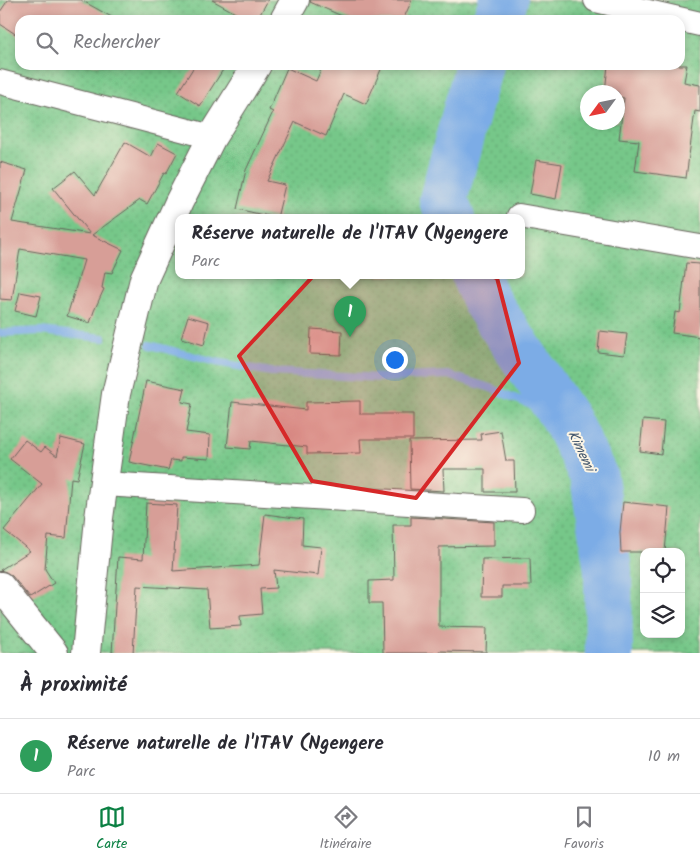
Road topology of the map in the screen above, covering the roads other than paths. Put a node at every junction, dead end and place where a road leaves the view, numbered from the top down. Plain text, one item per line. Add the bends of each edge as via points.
1 (295, 0) edge
2 (596, 0) edge
3 (287, 15) edge
4 (661, 15) edge
5 (685, 21) edge
6 (700, 24) edge
7 (255, 70) edge
8 (0, 82) edge
9 (212, 137) junction
10 (525, 217) edge
11 (700, 247) edge
12 (104, 484) junction
13 (522, 510) dead end
14 (0, 586) edge
15 (54, 653) edge
16 (86, 653) edge

1 - 3 street
2 - 4 street
5 - 6 street
7 - 9 street
8 - 9 street
9 - 12 street via 144,279 116,394
10 - 11 street
12 - 13 street
12 - 16 street
14 - 15 street

